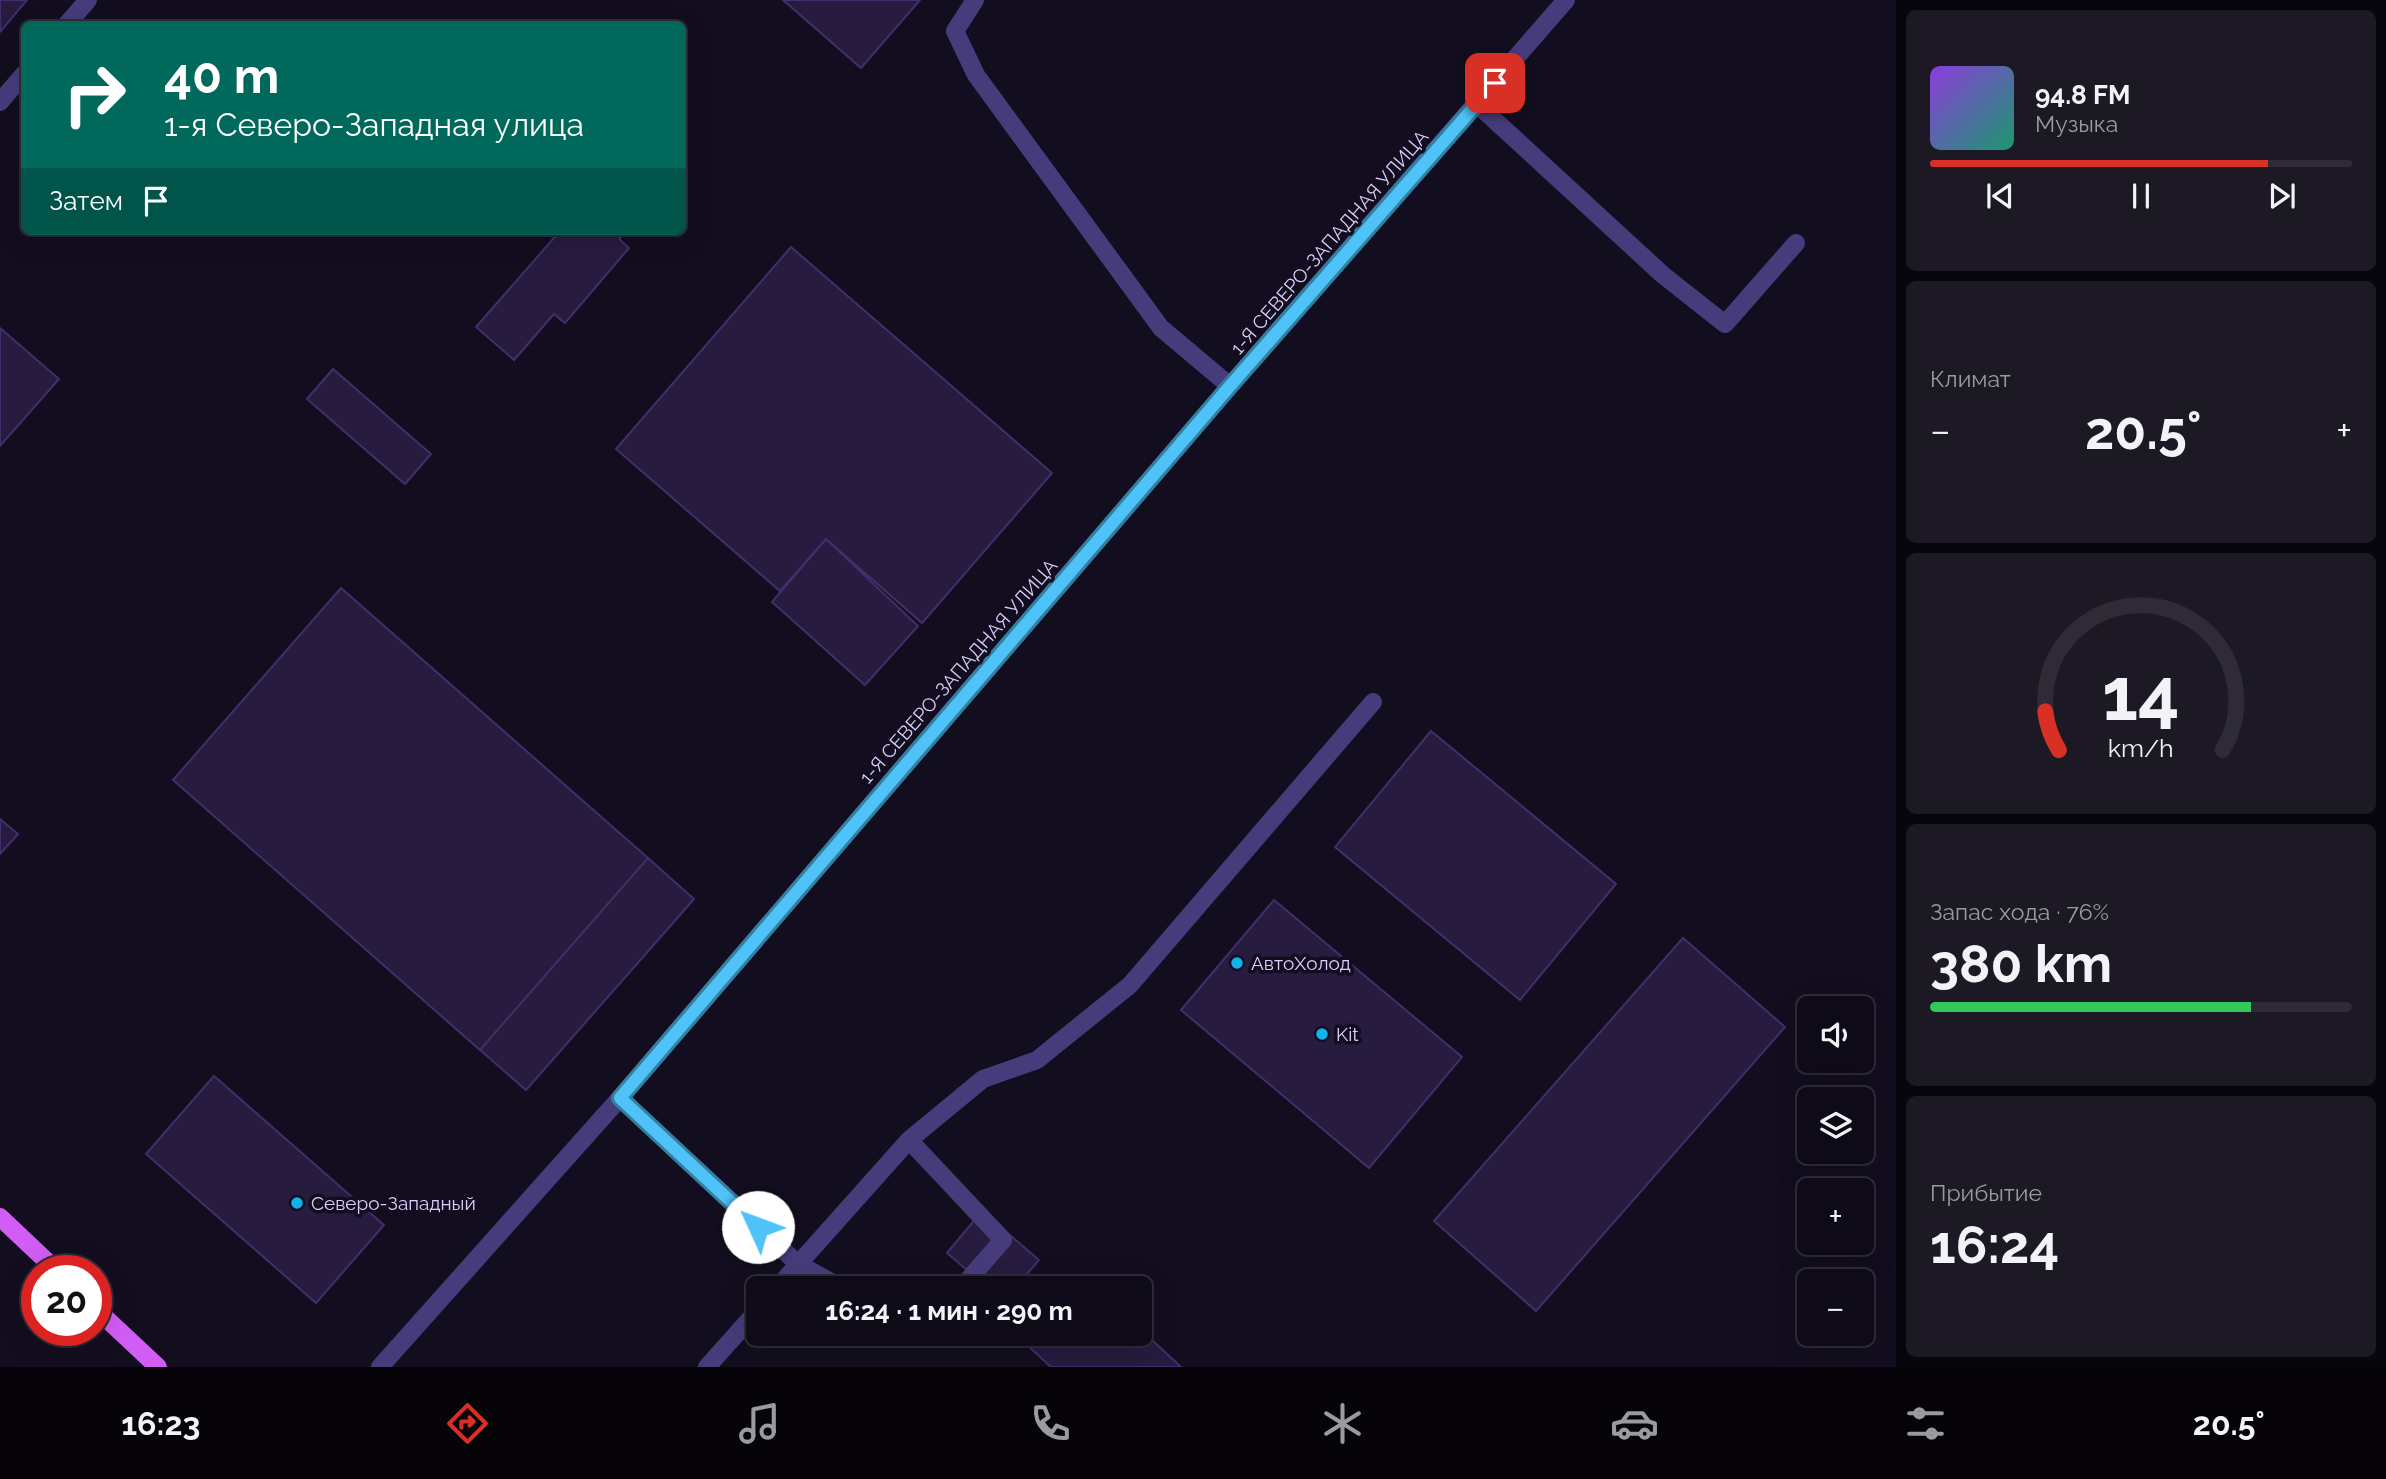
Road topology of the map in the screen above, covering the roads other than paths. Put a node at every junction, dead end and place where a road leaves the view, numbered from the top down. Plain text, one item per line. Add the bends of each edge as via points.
1 (89, 0) edge
2 (975, 0) edge
3 (1566, 0) edge
4 (70, 21) edge
5 (21, 78) edge
6 (0, 102) edge
7 (1477, 104) junction
8 (1796, 243) dead end
9 (1230, 386) junction
10 (1373, 702) dead end
11 (620, 1098) junction
12 (909, 1140) junction
13 (0, 1217) edge
14 (40, 1255) edge
15 (798, 1264) junction
16 (788, 1276) edge
17 (820, 1276) edge
18 (972, 1276) edge
19 (746, 1323) edge
20 (112, 1324) edge
21 (158, 1367) edge
22 (380, 1367) edge
23 (707, 1367) edge

1 - 4 street
2 - 9 street via 955,31 975,75 1161,328
3 - 7 street, 1-Я СЕВЕРО-ЗАПАДНАЯ УЛИЦА
5 - 6 street
7 - 8 street via 1663,275 1725,324
7 - 9 street, 1-Я СЕВЕРО-ЗАПАДНАЯ УЛИЦА
9 - 11 street, 1-Я СЕВЕРО-ЗАПАДНАЯ УЛИЦА
10 - 12 street via 1130,985 1037,1060 983,1079
11 - 15 street
11 - 22 street, 1-Я СЕВЕРО-ЗАПАДНАЯ УЛИЦА
12 - 15 street
12 - 18 street via 1003,1240
13 - 14 main road
15 - 16 street
15 - 17 street
19 - 23 street
20 - 21 main road

